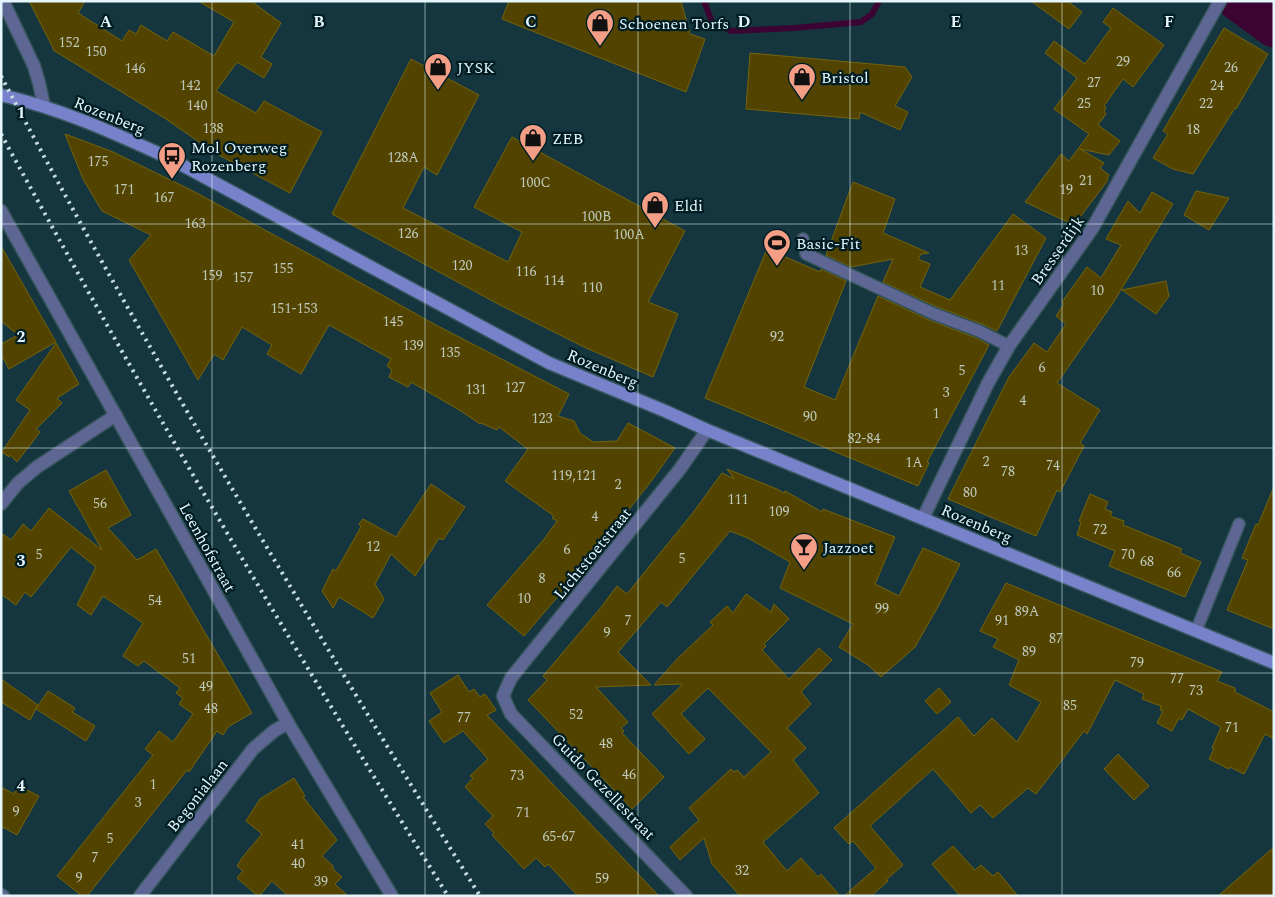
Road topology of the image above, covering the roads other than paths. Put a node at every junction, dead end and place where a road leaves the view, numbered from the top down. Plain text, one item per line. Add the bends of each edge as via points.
1 (3, 1) edge
2 (1220, 3) edge
3 (1, 95) edge
4 (44, 106) junction
5 (1, 211) edge
6 (804, 239) dead end
7 (1009, 346) junction
8 (116, 415) junction
9 (707, 430) junction
10 (1, 504) edge
11 (923, 518) junction
12 (1239, 524) dead end
13 (1196, 631) junction
14 (1274, 663) edge
15 (503, 696) joint
16 (288, 723) junction
17 (140, 896) edge
18 (392, 896) edge
19 (686, 896) edge

1 - 4 street via 34,66
2 - 7 street, Bresserdijk via 1092,229
3 - 4 main road, Rozenberg
4 - 9 main road, Rozenberg via 169,158 549,363
5 - 8 street, Leenhofstraat
6 - 7 lane via 806,254
7 - 11 street, Bresserdijk
8 - 10 street via 37,467
8 - 16 street, Leenhofstraat
9 - 11 main road, Rozenberg
9 - 15 street, Lichtstoetstraat via 680,469 511,678
11 - 13 main road, Rozenberg
12 - 13 lane
13 - 14 main road, Rozenberg
15 - 19 street, Guido Gezellestraat via 511,714
16 - 17 street, Begonialaan via 253,749
16 - 18 street, Leenhofstraat

